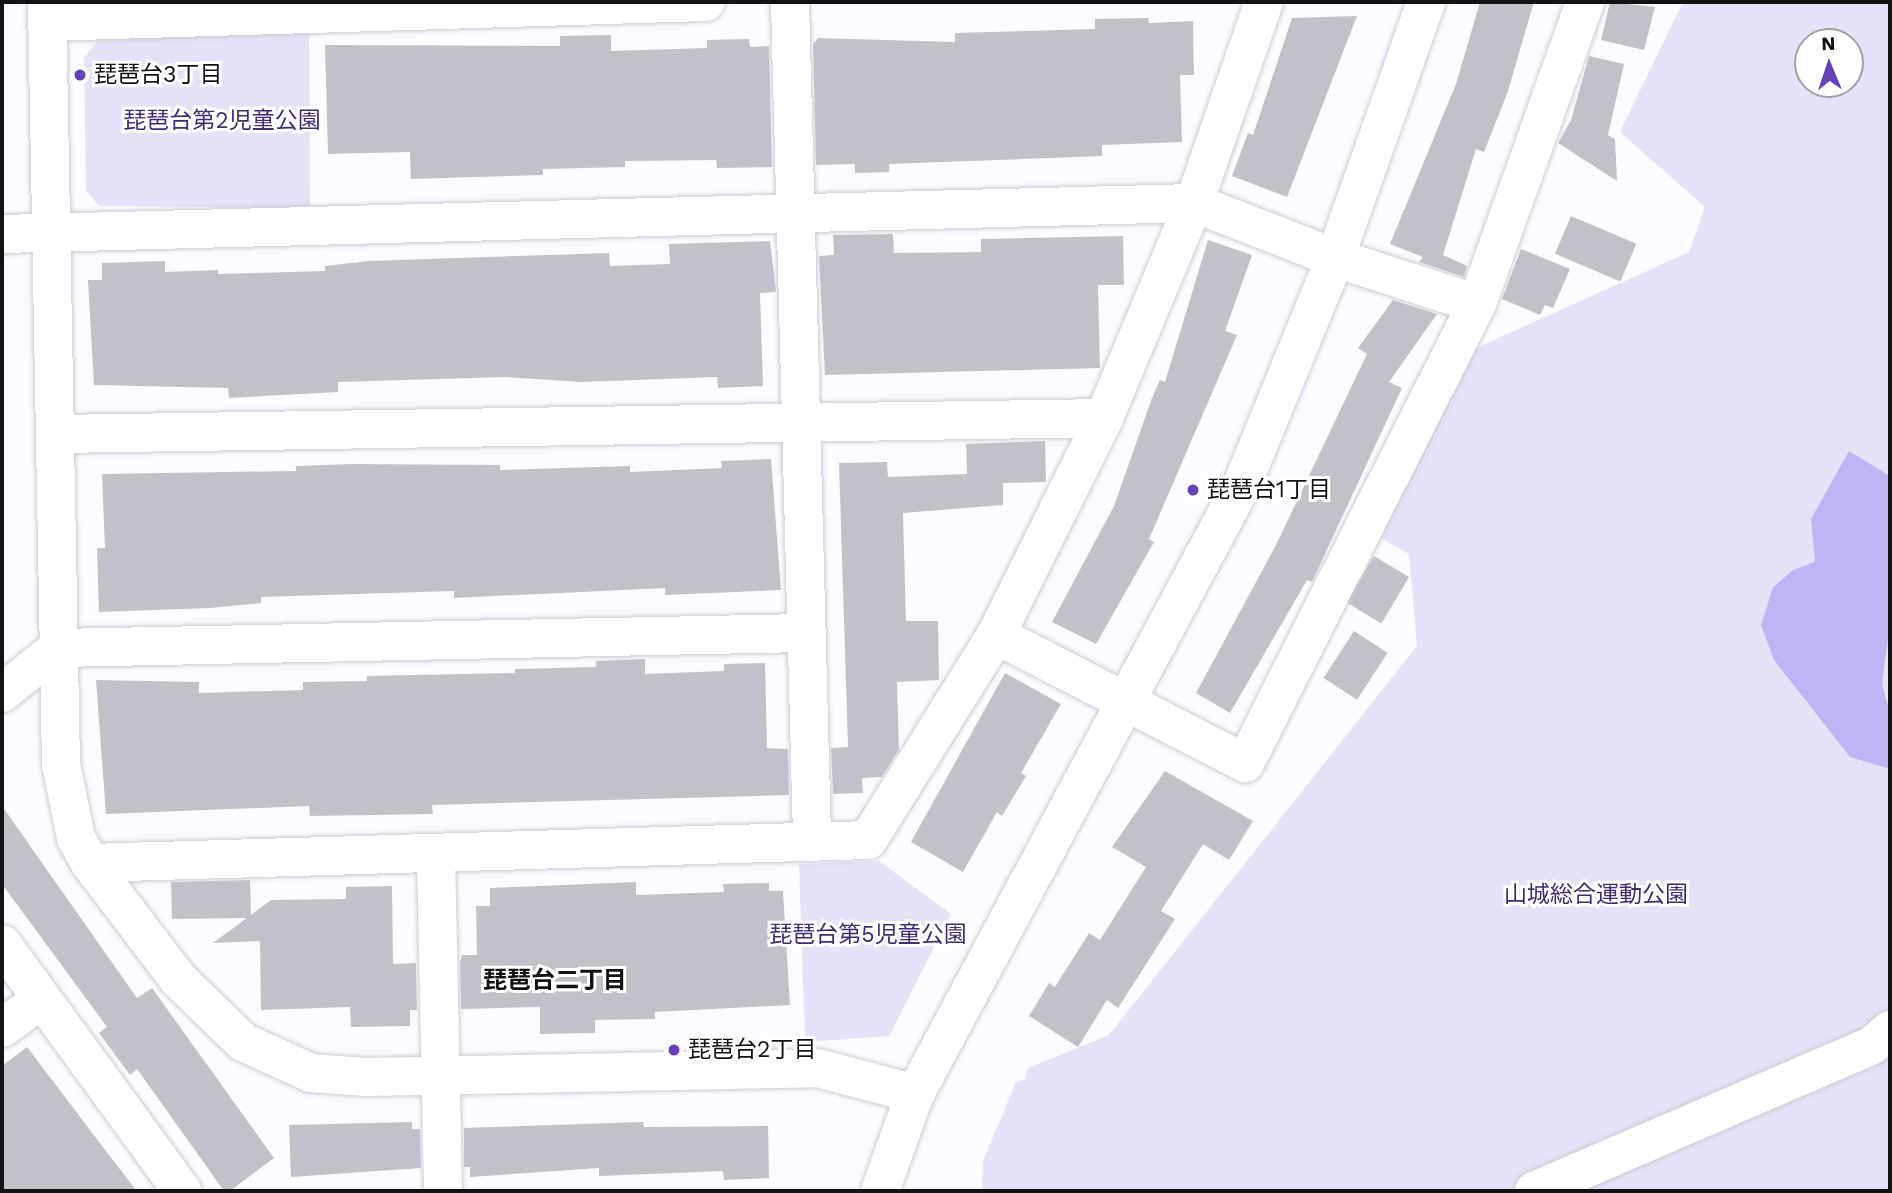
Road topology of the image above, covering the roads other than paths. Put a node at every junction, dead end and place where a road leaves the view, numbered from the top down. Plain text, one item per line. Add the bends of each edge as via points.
1 (706, 2) edge
2 (790, 2) edge
3 (1265, 2) edge
4 (1426, 2) edge
5 (1586, 2) edge
6 (47, 12) edge
7 (1194, 202) junction
8 (796, 211) junction
9 (52, 232) junction
10 (2, 234) edge
11 (1335, 258) junction
12 (1477, 304) junction
13 (1104, 418) junction
14 (801, 423) junction
15 (55, 434) junction
16 (806, 633) junction
17 (996, 635) junction
18 (58, 648) junction
19 (2, 693) edge
20 (1128, 706) junction
21 (812, 839) junction
22 (436, 854) junction
23 (90, 863) junction
24 (2, 944) edge
25 (42, 999) junction
26 (2, 1028) edge
27 (1890, 1030) edge
28 (439, 1074) junction
29 (915, 1094) junction
30 (182, 1191) edge
31 (443, 1191) edge
32 (880, 1191) edge
33 (1534, 1191) edge

1 - 6 street
2 - 8 street
3 - 7 street
4 - 11 street
5 - 12 street
6 - 9 street
7 - 8 street
7 - 11 street
7 - 13 street
8 - 9 street
8 - 14 street
9 - 10 street
9 - 15 street
11 - 12 street
11 - 20 street via 1242,485
12 - 20 street via 1244,763
13 - 14 street
13 - 17 street
14 - 15 street
14 - 16 street
15 - 18 street
16 - 18 street
16 - 21 street
17 - 20 street
17 - 21 street via 868,841
18 - 19 street
18 - 23 street via 65,799
20 - 29 street
21 - 22 street
22 - 23 street
22 - 28 street
23 - 28 street via 178,979 243,1042 311,1073
24 - 25 street
25 - 26 street
25 - 30 street
27 - 33 street via 1871,1046
28 - 29 street via 818,1068
28 - 31 street
29 - 32 street

